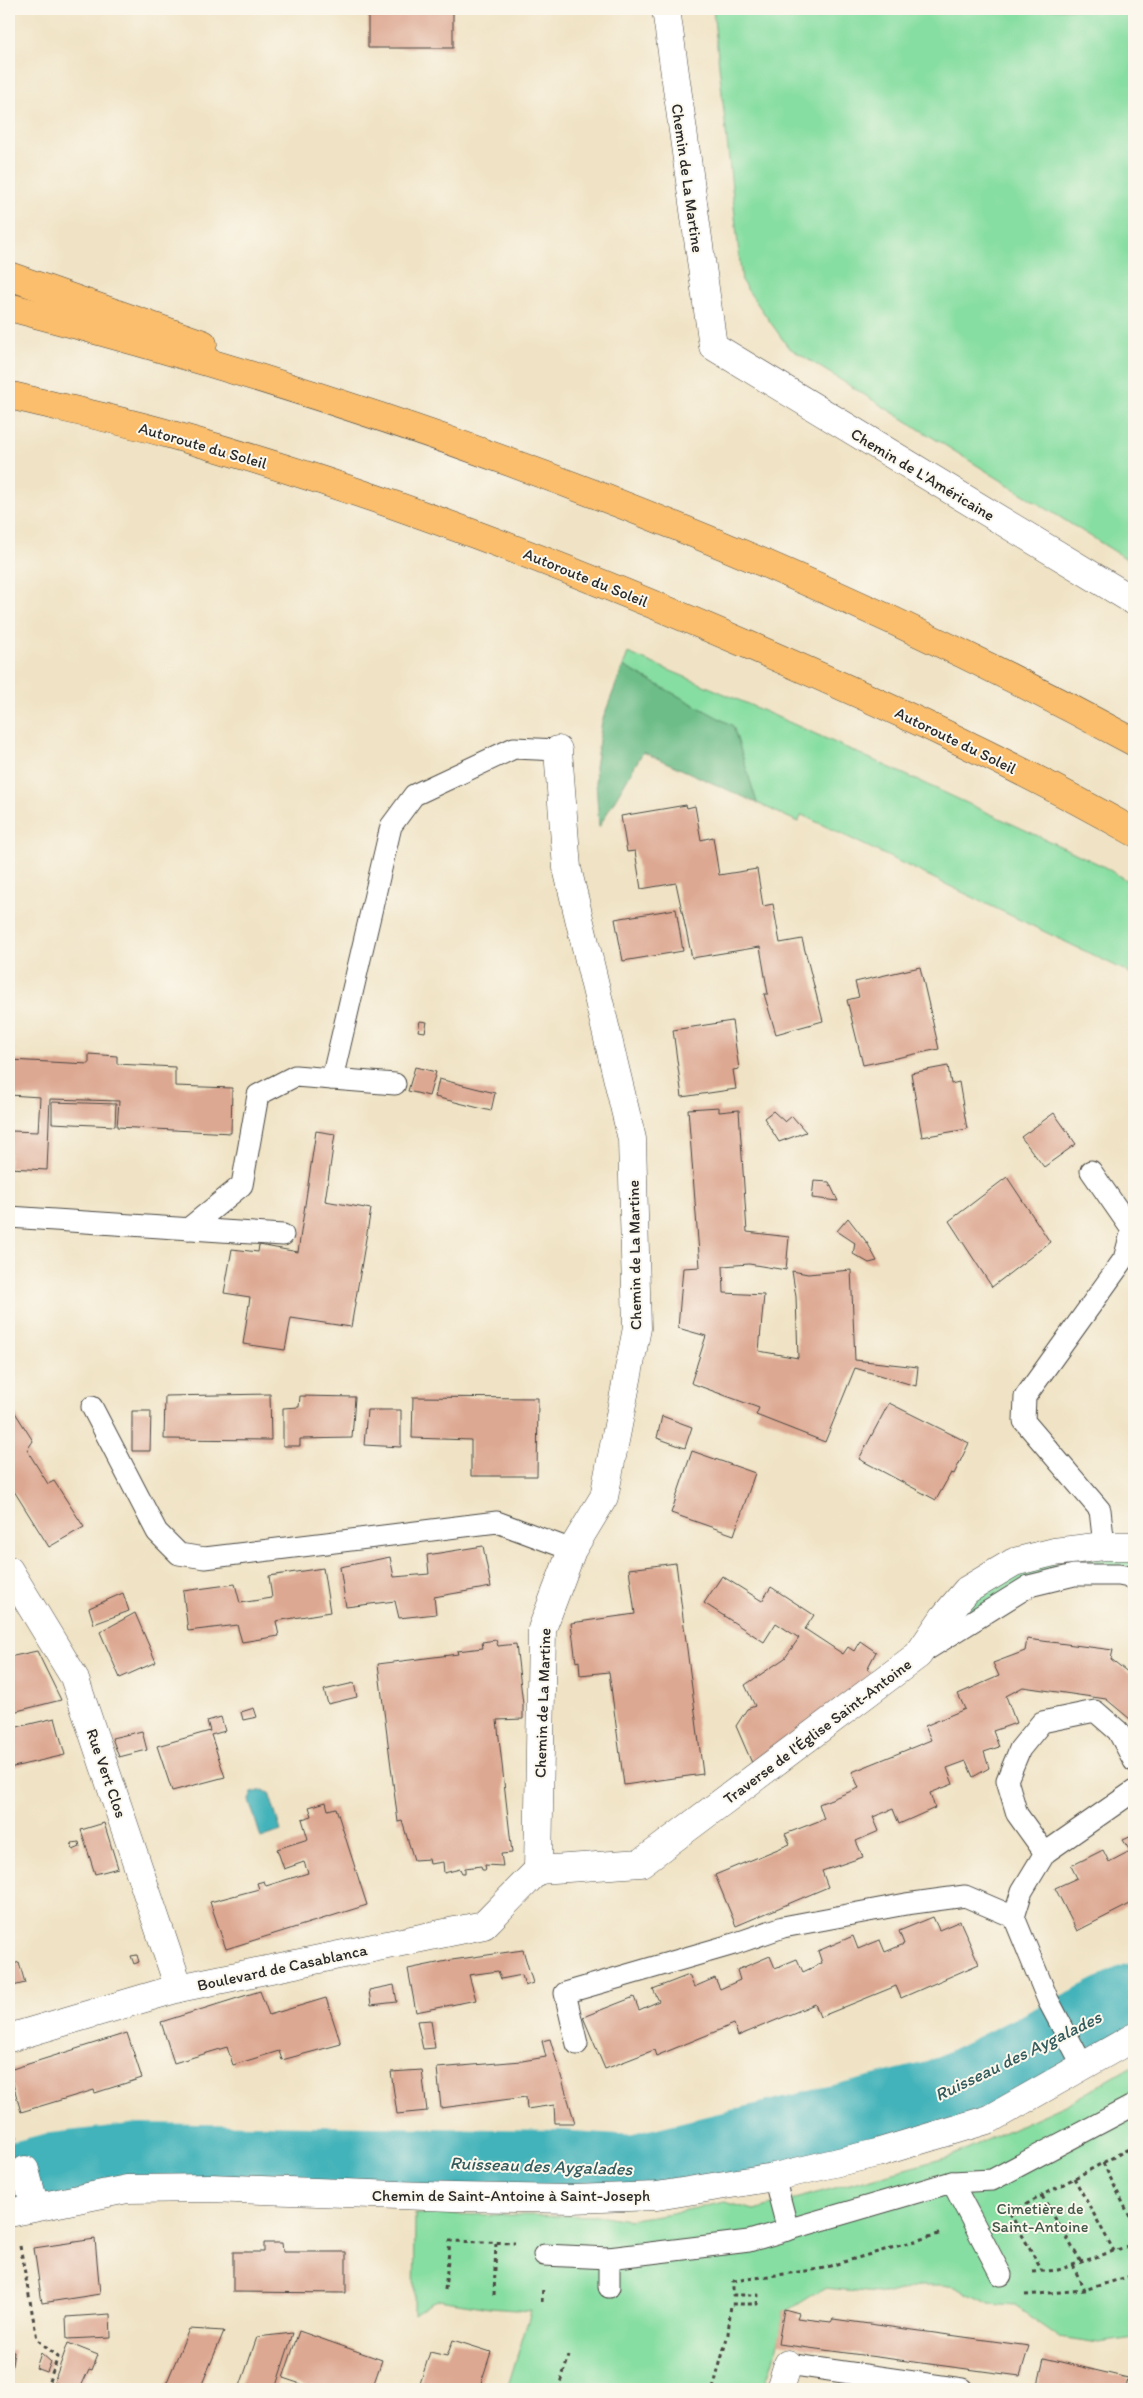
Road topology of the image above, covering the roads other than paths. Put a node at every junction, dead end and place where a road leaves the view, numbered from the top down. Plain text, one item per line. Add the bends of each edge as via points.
1 (666, 9) edge
2 (9, 276) edge
3 (9, 308) edge
4 (712, 346) joint
5 (9, 395) edge
6 (435, 435) junction
7 (1134, 601) edge
8 (1134, 742) edge
9 (558, 750) joint
10 (1134, 832) edge
11 (332, 1079) junction
12 (395, 1084) dead end
13 (1091, 1171) dead end
14 (9, 1217) edge
15 (188, 1229) junction
16 (283, 1235) dead end
17 (92, 1407) dead end
18 (1104, 1546) junction
19 (1134, 1546) edge
20 (572, 1550) junction
21 (9, 1570) edge
22 (1134, 1578) edge
23 (918, 1655) junction
24 (1134, 1761) edge
25 (1134, 1792) edge
26 (1045, 1853) junction
27 (538, 1870) junction
28 (1014, 1917) junction
29 (179, 1988) junction
30 (1134, 2037) edge
31 (9, 2038) edge
32 (577, 2044) dead end
33 (1079, 2058) junction
34 (1134, 2105) edge
35 (774, 2176) junction
36 (952, 2182) junction
37 (23, 2198) edge
38 (788, 2230) junction
39 (544, 2255) road end
40 (609, 2258) junction
41 (1002, 2275) road end
42 (609, 2287) dead end
43 (784, 2377) edge
44 (962, 2389) edge

1 - 4 street, Chemin de La Martine
2 - 6 highway via 160,328
3 - 6 highway via 125,338
4 - 7 street, Chemin de L'Américaine
5 - 10 highway, Autoroute du Soleil via 244,456 493,540 656,605 925,724
6 - 8 highway via 714,541 823,588 995,668
9 - 11 lane via 514,748 414,795 391,826
9 - 20 street, Chemin de La Martine via 567,868 632,1139 637,1328 604,1497
11 - 12 lane
11 - 15 lane via 295,1076 258,1095 242,1185
13 - 18 lane via 1132,1230 1124,1259 1025,1396 1024,1421 1100,1510
14 - 15 lane
15 - 16 lane
17 - 20 lane via 157,1532 179,1554 205,1558 497,1522
18 - 19 street, Traverse de l'Église Saint-Antoine
18 - 23 street, Traverse de l'Église Saint-Antoine via 1054,1552 1014,1562 967,1590
20 - 27 street, Chemin de La Martine via 542,1629
21 - 29 street, Rue Vert Clos via 74,1677
22 - 23 lane via 1119,1574 1074,1575 1029,1586
23 - 27 street, Traverse de l'Église Saint-Antoine via 641,1863
24 - 26 lane via 1118,1731 1095,1711 1042,1722 1020,1749 1007,1780 1017,1814
25 - 26 lane
26 - 28 lane via 1022,1891
27 - 29 street, Boulevard de Casablanca via 484,1925
28 - 32 lane via 965,1896 783,1927 564,1993
28 - 33 lane via 1048,2000
29 - 31 street, Boulevard de Casablanca
30 - 33 street, Chemin de Saint-Antoine à Saint-Joseph
33 - 35 street, Chemin de Saint-Antoine à Saint-Joseph via 990,2119 877,2153
34 - 36 lane via 992,2180
35 - 37 street, Chemin de Saint-Antoine à Saint-Joseph via 657,2196 572,2199 453,2198 210,2188 127,2189
35 - 38 lane
36 - 38 lane
36 - 41 lane
38 - 40 lane via 749,2242
39 - 40 lane
40 - 42 lane
43 - 44 lane

